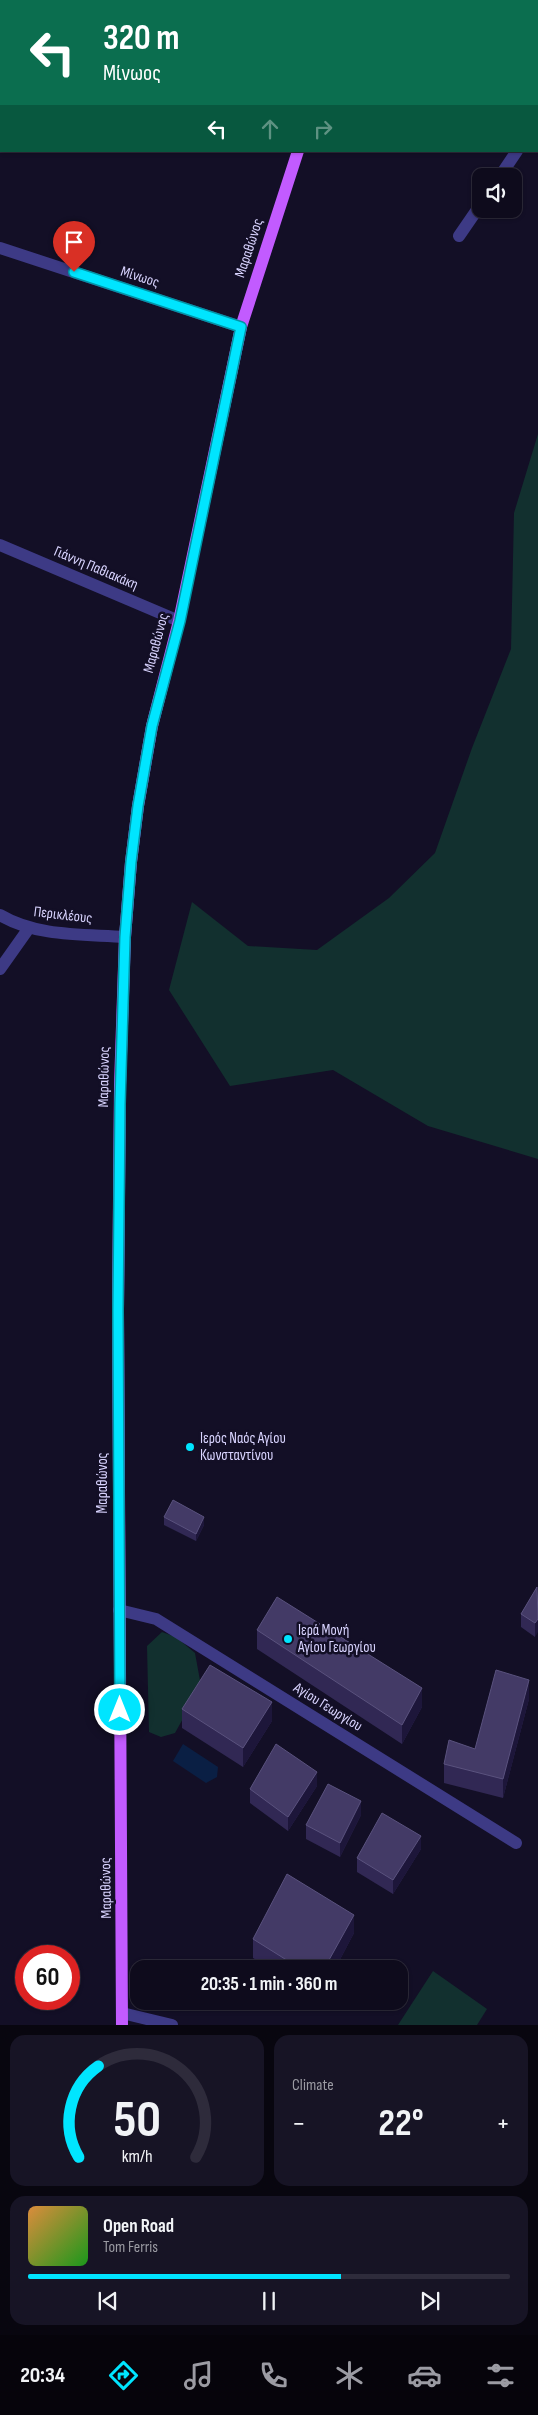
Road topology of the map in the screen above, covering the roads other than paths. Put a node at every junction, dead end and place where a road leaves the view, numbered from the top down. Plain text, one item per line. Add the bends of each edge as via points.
1 (298, 152) edge
2 (516, 152) edge
3 (505, 168) edge
4 (472, 218) edge
5 (460, 236) dead end
6 (0, 248) edge
7 (241, 327) junction
8 (0, 545) edge
9 (180, 621) junction
10 (0, 915) edge
11 (29, 928) junction
12 (125, 937) junction
13 (0, 969) edge
14 (119, 1610) junction
15 (516, 1843) dead end
16 (122, 2019) edge
17 (172, 2025) edge

1 - 7 main road, Μαραθώνος
2 - 3 street
4 - 5 street
6 - 7 street, Μίνωος
7 - 9 main road, Μαραθώνος
8 - 9 street, Γιάννη Παθιακάκη
9 - 12 main road, Μαραθώνος via 162,680 145,762 132,853
10 - 11 street, Περικλέους
11 - 12 street, Περικλέους
11 - 13 street
12 - 14 main road, Μαραθώνος via 118,1311
14 - 15 street, Αγίου Γεωργίου via 156,1619
14 - 16 main road, Μαραθώνος
16 - 17 street

